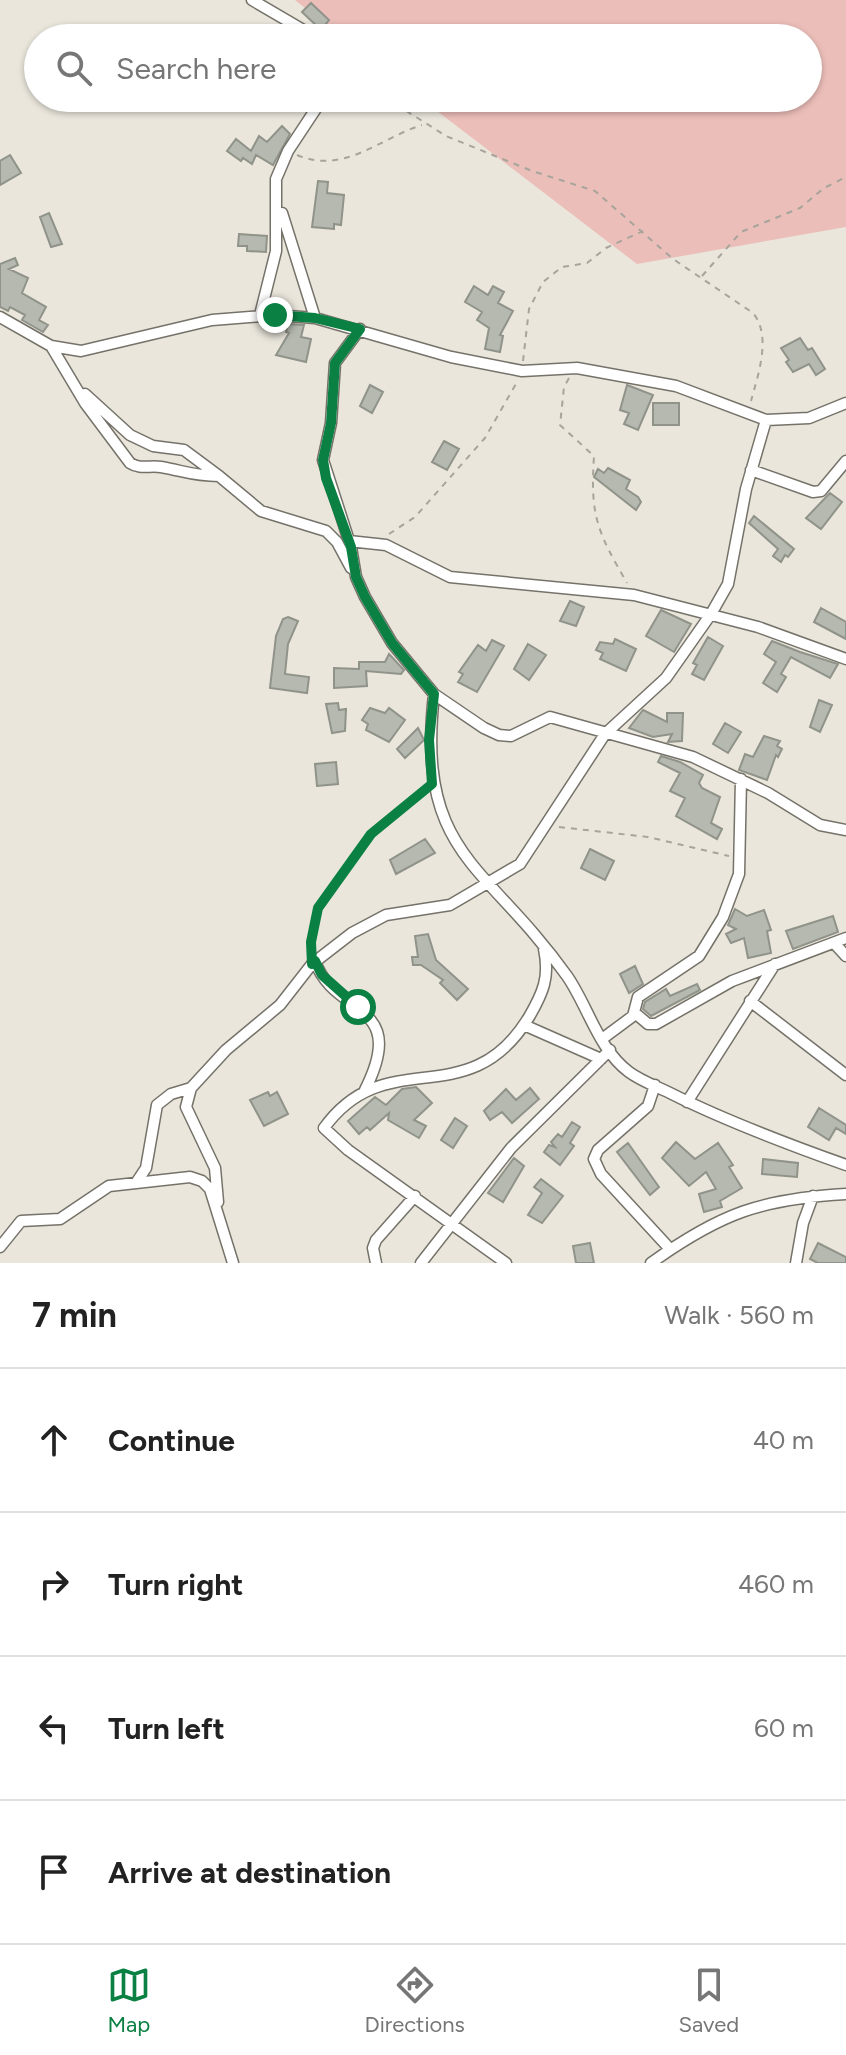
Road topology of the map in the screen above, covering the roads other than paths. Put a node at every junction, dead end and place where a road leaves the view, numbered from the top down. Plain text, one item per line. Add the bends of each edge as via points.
1 (252, 0) edge
2 (293, 24) edge
3 (314, 112) edge
4 (277, 196) junction
5 (260, 315) junction
6 (0, 317) edge
7 (315, 318) junction
8 (360, 329) junction
9 (51, 346) junction
10 (74, 383) junction
11 (846, 403) edge
12 (766, 420) junction
13 (846, 461) edge
14 (751, 470) junction
15 (219, 476) junction
16 (842, 477) edge
17 (349, 541) junction
18 (356, 577) junction
19 (711, 614) junction
20 (846, 659) edge
21 (434, 694) junction
22 (605, 734) junction
23 (741, 779) junction
24 (846, 830) edge
25 (485, 884) junction
26 (846, 938) edge
27 (835, 944) junction
28 (544, 947) junction
29 (846, 956) edge
30 (314, 963) junction
31 (775, 964) junction
32 (750, 1001) junction
33 (635, 1013) junction
34 (524, 1025) junction
35 (602, 1039) junction
36 (610, 1050) junction
37 (601, 1059) junction
38 (846, 1075) edge
39 (655, 1085) junction
40 (191, 1088) junction
41 (365, 1090) junction
42 (687, 1102) junction
43 (846, 1165) edge
44 (136, 1183) junction
45 (846, 1194) edge
46 (415, 1196) junction
47 (813, 1196) junction
48 (218, 1208) junction
49 (452, 1222) junction
50 (0, 1247) edge
51 (670, 1249) junction
52 (233, 1263) edge
53 (376, 1263) edge
54 (421, 1263) edge
55 (506, 1263) edge
56 (651, 1263) edge
57 (796, 1263) edge

1 - 2 street
3 - 4 street via 288,151 276,179
4 - 5 street via 276,251
4 - 7 street
5 - 7 street
5 - 9 street via 200,322 95,349
6 - 9 street
7 - 8 street
8 - 12 street via 451,357 522,371 577,368 676,386
8 - 17 street via 335,363 323,460
9 - 10 street
10 - 15 street via 130,435 153,446 184,450
10 - 15 street via 136,467
11 - 12 street via 809,418
12 - 14 street
13 - 16 street
14 - 16 street via 813,492
14 - 19 street via 734,563
15 - 18 street via 261,511 326,531
17 - 18 street
17 - 19 street via 399,550 450,577 634,595
18 - 21 street via 392,643
19 - 20 street
19 - 22 street via 666,678
21 - 22 street via 499,735 517,735 550,717
21 - 25 street via 432,784 449,832
22 - 23 street via 693,757
22 - 25 street via 520,864
23 - 24 street via 820,825
23 - 33 street via 736,889 708,944 686,967 638,997
25 - 28 street
25 - 30 street via 450,905 386,915
26 - 27 street
27 - 29 street
27 - 31 street
28 - 34 street via 548,974
28 - 35 street via 569,979
30 - 40 street via 287,998
30 - 41 street via 374,1028 380,1055
31 - 32 street
31 - 33 street via 732,981 656,1024
32 - 38 street
32 - 42 street
33 - 35 street
34 - 37 street
34 - 41 street via 497,1058 480,1067
35 - 36 street
36 - 37 street
36 - 39 street via 630,1073
37 - 49 street via 511,1148
39 - 42 street
39 - 51 street via 648,1106 594,1159 601,1174
40 - 44 street via 157,1105 148,1160
40 - 48 street via 186,1107 215,1168
41 - 46 street via 324,1130
42 - 43 street
44 - 48 street via 190,1177 210,1189
44 - 50 street via 102,1189 60,1219 21,1221
45 - 47 street
46 - 49 street
46 - 53 street via 376,1240
47 - 51 street via 757,1205
47 - 57 street
48 - 52 street
49 - 54 street
49 - 55 street
51 - 56 street

